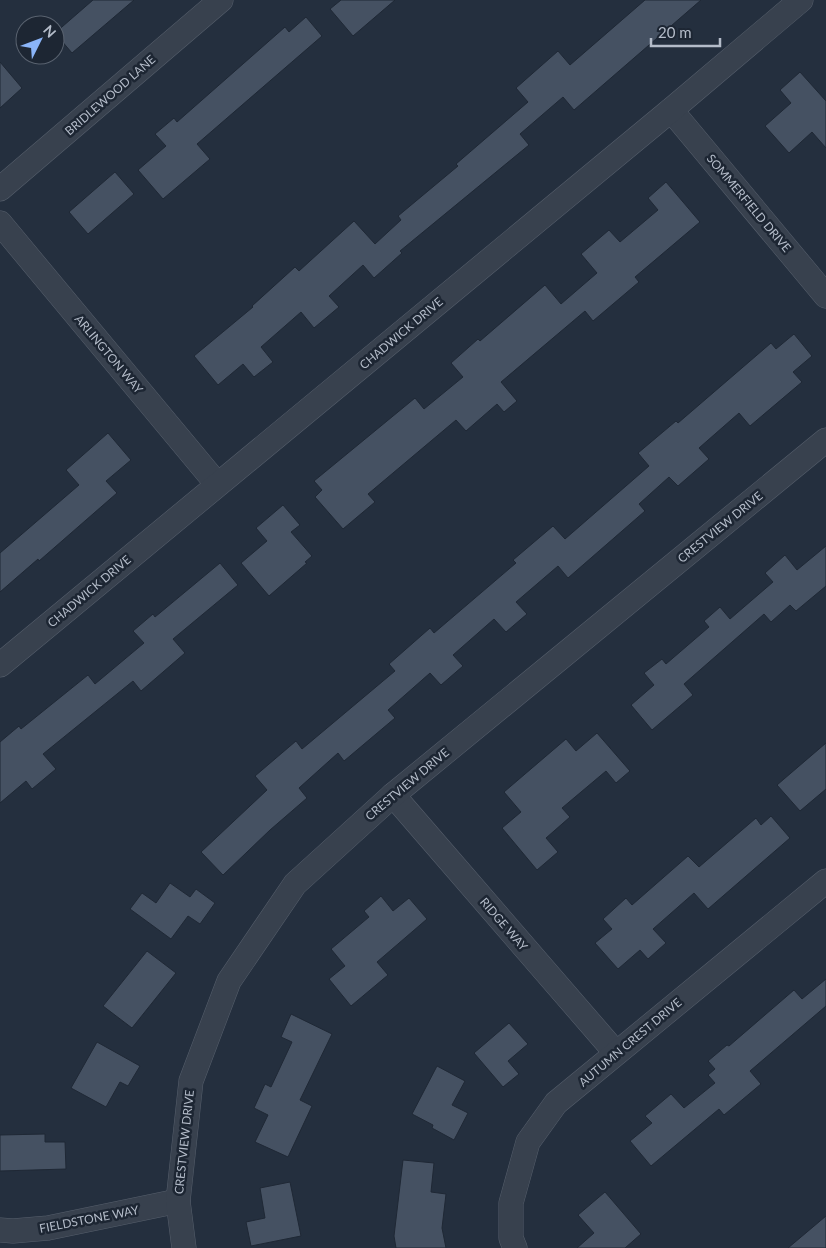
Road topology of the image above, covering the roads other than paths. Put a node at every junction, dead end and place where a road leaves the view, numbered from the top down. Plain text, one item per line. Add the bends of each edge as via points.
1 (221, 0) edge
2 (801, 0) edge
3 (671, 110) junction
4 (0, 189) edge
5 (0, 223) edge
6 (826, 296) edge
7 (826, 440) edge
8 (217, 484) junction
9 (0, 665) edge
10 (393, 795) junction
11 (826, 881) edge
12 (616, 1053) junction
13 (178, 1201) junction
14 (0, 1230) edge
15 (184, 1248) edge
16 (515, 1248) edge

1 - 4 street, BRIDLEWOOD LANE
2 - 3 street, CHADWICK DRIVE
3 - 6 street, SOMMERFIELD DRIVE
3 - 8 street, CHADWICK DRIVE
5 - 8 street, ARLINGTON WAY
7 - 10 street, CRESTVIEW DRIVE
8 - 9 street, CHADWICK DRIVE
10 - 12 street, RIDGE WAY
10 - 13 street, CRESTVIEW DRIVE via 295,884 229,981 191,1081
11 - 12 street, AUTUMN CREST DRIVE
12 - 16 street, AUTUMN CREST DRIVE via 556,1103 528,1142 510,1203
13 - 14 street, FIELDSTONE WAY via 48,1228
13 - 15 street, CRESTVIEW DRIVE

